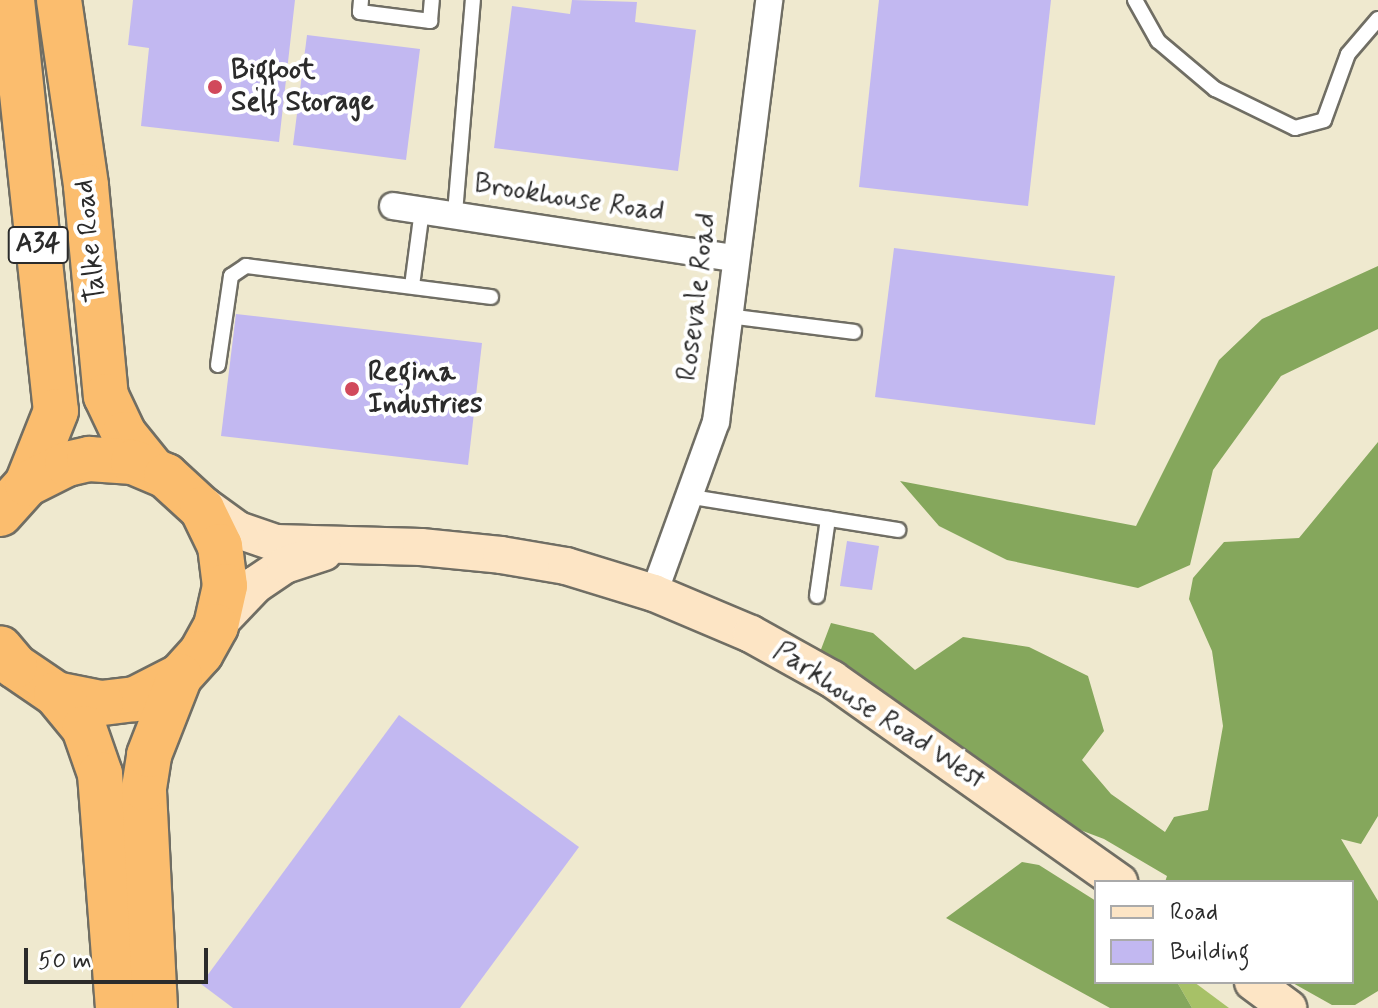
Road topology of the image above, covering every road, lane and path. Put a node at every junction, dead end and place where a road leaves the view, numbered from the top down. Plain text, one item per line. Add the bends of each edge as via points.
1 (12, 0) edge
2 (59, 0) edge
3 (361, 0) edge
4 (432, 0) edge
5 (473, 0) edge
6 (769, 0) edge
7 (1135, 0) edge
8 (1378, 19) edge
9 (393, 206) dead end
10 (422, 210) junction
11 (455, 213) junction
12 (734, 258) junction
13 (412, 286) junction
14 (491, 297) dead end
15 (728, 316) junction
16 (854, 332) dead end
17 (218, 365) dead end
18 (153, 470) junction
19 (188, 494) junction
20 (692, 497) junction
21 (14, 499) edge
22 (828, 519) junction
23 (898, 530) dead end
24 (337, 548) junction
25 (654, 593) junction
26 (817, 596) dead end
27 (216, 626) junction
28 (5, 657) edge
29 (180, 676) junction
30 (56, 694) junction
31 (1116, 880) edge
32 (1256, 984) edge
33 (118, 1008) edge
34 (155, 1008) edge
35 (1288, 1008) edge

1 - 21 highway, Talke Road / A34 via 56,411
2 - 18 highway, Talke Road / A34 via 86,186 106,396 124,434
3 - 4 lane via 360,12 430,21
5 - 11 lane
6 - 12 street, Rosevale Road
7 - 8 lane via 1158,41 1215,89 1295,128 1324,120 1348,54
9 - 10 street, Brookhouse Road
10 - 11 street, Brookhouse Road
10 - 13 lane
11 - 12 street, Brookhouse Road
12 - 15 street, Rosevale Road
13 - 14 lane
13 - 17 lane via 246,266 237,270
15 - 16 lane
15 - 20 street, Rosevale Road via 716,422
18 - 19 highway, A34
18 - 21 highway, A34 via 133,462 89,459 57,468
19 - 24 street, Parkhouse Road West via 238,530 276,543
19 - 27 highway, A34 via 212,527 222,556 225,586
20 - 22 lane
20 - 25 street, Rosevale Road
22 - 23 lane
22 - 26 lane
24 - 25 street, Parkhouse Road West via 421,547 501,555 566,566
24 - 27 street, Parkhouse Road West via 285,565 255,585
25 - 31 street, Parkhouse Road West via 751,634 832,679
27 - 29 highway, A34
28 - 30 highway, A34
29 - 30 highway, A34 via 159,690 119,702 84,702
29 - 34 highway, A34 via 149,755 144,788
30 - 33 highway, A34 via 84,728 100,774
32 - 35 street

